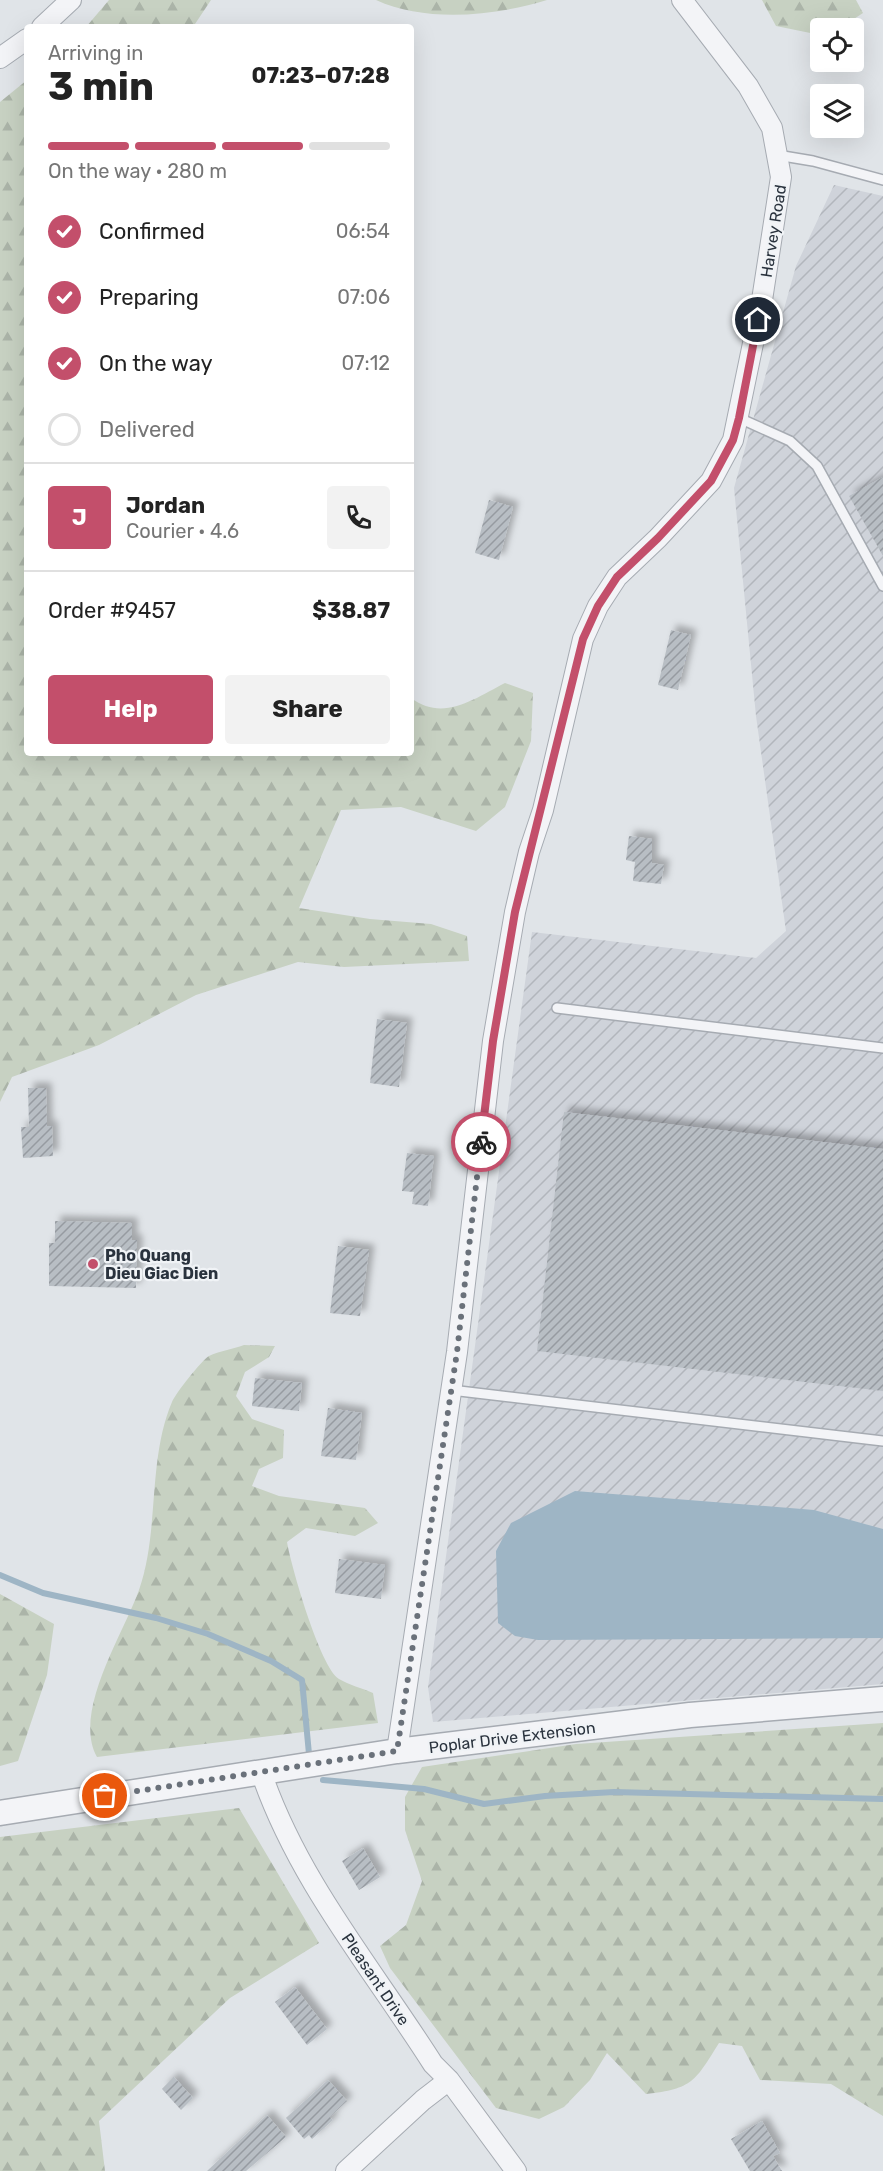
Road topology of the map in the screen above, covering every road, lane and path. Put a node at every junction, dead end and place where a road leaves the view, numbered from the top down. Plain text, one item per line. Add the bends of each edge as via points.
1 (71, 0) edge
2 (682, 0) edge
3 (45, 24) edge
4 (24, 41) edge
5 (0, 58) edge
6 (777, 155) junction
7 (883, 180) edge
8 (739, 418) junction
9 (883, 586) edge
10 (557, 1008) dead end
11 (883, 1048) edge
12 (451, 1390) junction
13 (883, 1442) edge
14 (883, 1699) edge
15 (397, 1751) junction
16 (261, 1772) junction
17 (0, 1813) edge
18 (449, 2080) junction
19 (346, 2171) edge
20 (516, 2171) edge

1 - 3 street
2 - 6 street, Harvey Road via 748,86 772,128
4 - 5 street
6 - 7 lane
6 - 8 street, Harvey Road via 781,177
8 - 9 lane via 790,441 817,466
8 - 12 street, Harvey Road via 733,440 711,481 617,577 583,639 543,810 526,862 503,978
10 - 11 lane
12 - 13 lane
12 - 15 street, Harvey Road
14 - 15 street, Poplar Drive Extension via 690,1715
15 - 16 street, Poplar Drive Extension
16 - 17 street, Poplar Drive Extension
16 - 18 street, Pleasant Drive via 281,1825 318,1893 433,2064
18 - 19 street
18 - 20 street, Pleasant Drive

